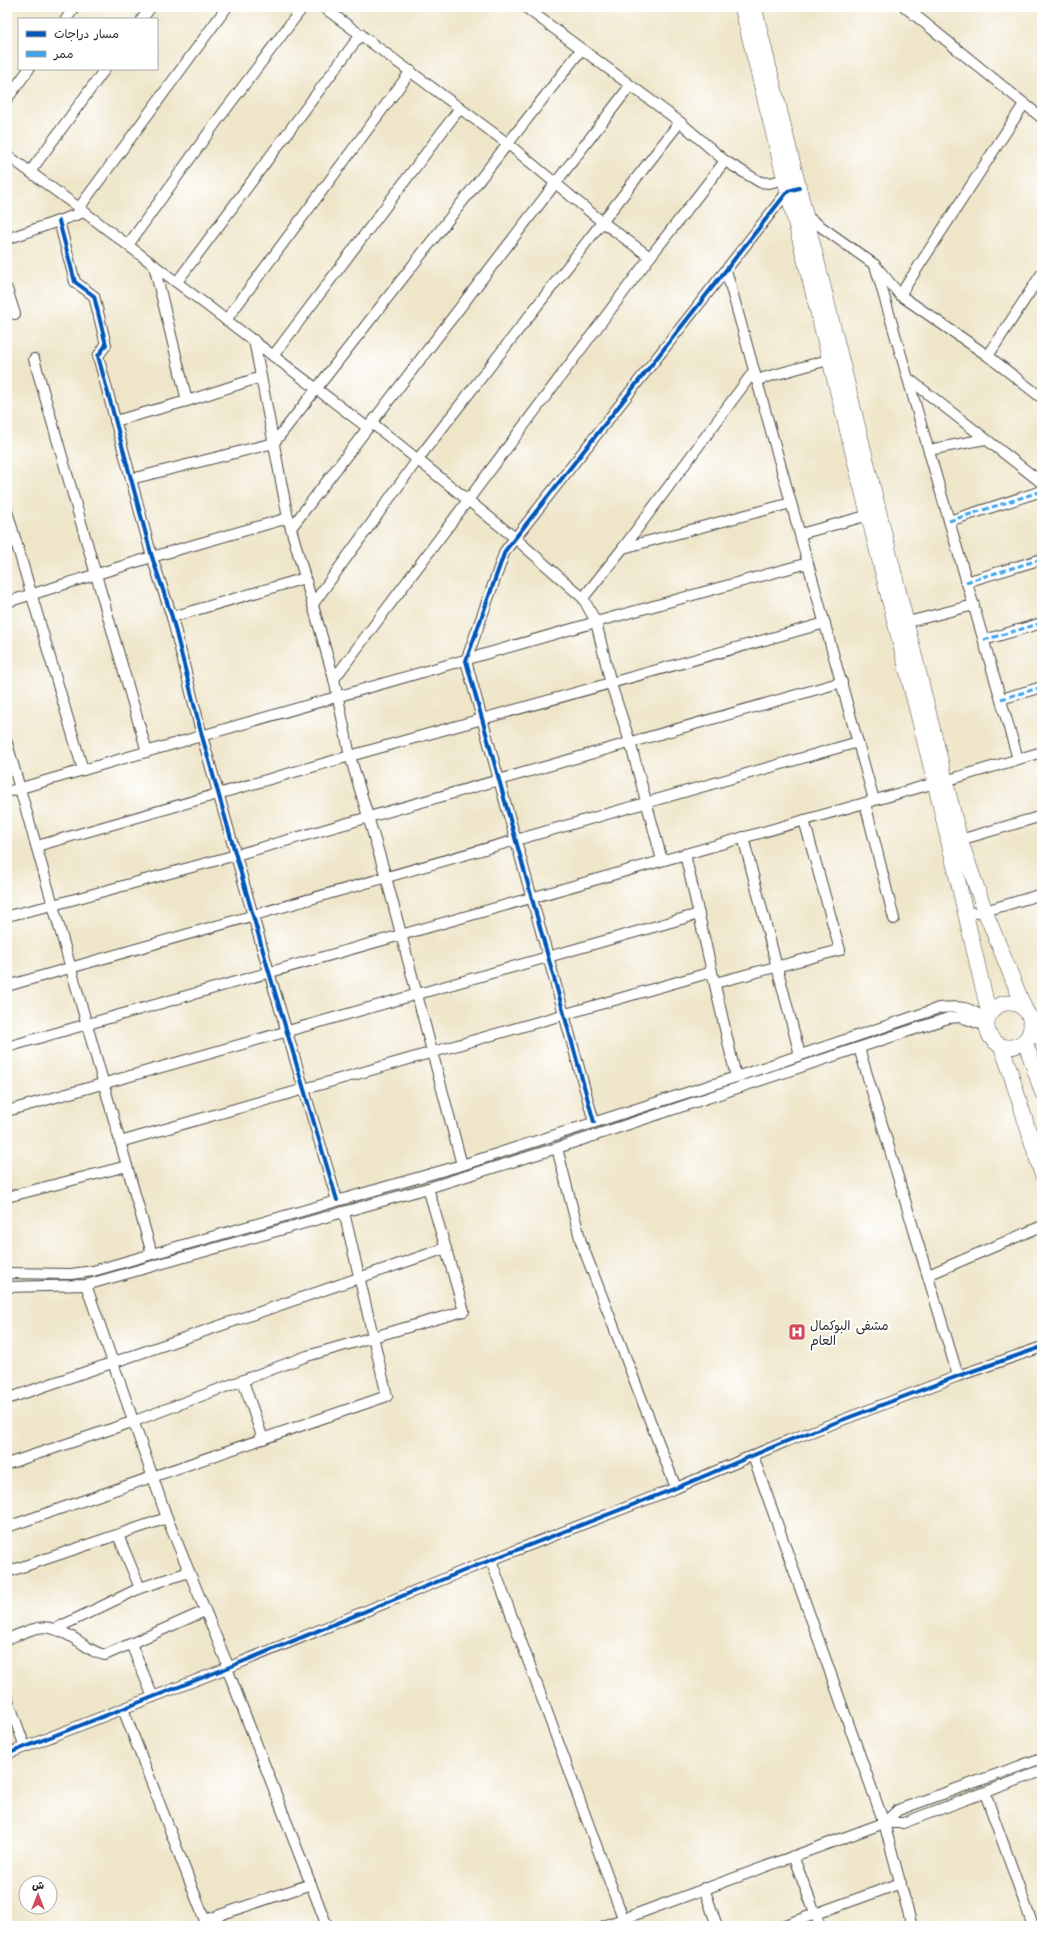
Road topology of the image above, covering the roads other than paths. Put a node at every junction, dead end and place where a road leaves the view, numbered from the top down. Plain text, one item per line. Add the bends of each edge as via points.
1 (75, 7) edge
2 (151, 7) edge
3 (227, 7) edge
4 (303, 7) edge
5 (323, 7) edge
6 (525, 7) edge
7 (742, 7) edge
8 (754, 7) edge
9 (905, 7) edge
10 (67, 18) edge
11 (143, 18) edge
12 (361, 34) junction
13 (581, 50) junction
14 (28, 70) edge
15 (104, 70) edge
16 (410, 71) junction
17 (630, 86) junction
18 (7, 99) edge
19 (1024, 104) junction
20 (460, 108) junction
21 (1042, 118) edge
22 (680, 122) junction
23 (507, 143) junction
24 (7, 155) edge
25 (725, 161) junction
26 (30, 172) junction
27 (554, 183) junction
28 (792, 184) junction
29 (82, 210) junction
30 (800, 216) junction
31 (59, 221) junction
32 (602, 221) junction
33 (7, 239) edge
34 (128, 245) junction
35 (650, 257) junction
36 (154, 265) junction
37 (875, 265) junction
38 (726, 270) junction
39 (1042, 273) edge
40 (177, 282) junction
41 (7, 289) edge
42 (900, 295) junction
43 (15, 314) dead end
44 (226, 320) junction
45 (254, 340) junction
46 (273, 356) junction
47 (988, 356) junction
48 (835, 358) junction
49 (34, 359) dead end
50 (755, 376) junction
51 (261, 377) junction
52 (909, 379) junction
53 (317, 389) junction
54 (1042, 398) edge
55 (188, 401) junction
56 (115, 422) junction
57 (370, 425) junction
58 (985, 439) junction
59 (274, 443) junction
60 (929, 450) junction
61 (418, 459) junction
62 (130, 480) junction
63 (1042, 483) edge
64 (1042, 491) edge
65 (468, 500) junction
66 (791, 503) junction
67 (7, 511) edge
68 (874, 514) junction
69 (949, 521) junction
70 (290, 523) junction
71 (800, 534) junction
72 (515, 538) junction
73 (623, 548) junction
74 (152, 557) junction
75 (1042, 559) edge
76 (808, 563) junction
77 (96, 575) junction
78 (305, 578) junction
79 (966, 582) junction
80 (32, 595) junction
81 (582, 598) junction
82 (7, 602) edge
83 (313, 604) junction
84 (974, 605) junction
85 (172, 617) junction
86 (596, 622) junction
87 (825, 623) junction
88 (1042, 623) edge
89 (901, 624) junction
90 (984, 640) junction
91 (466, 661) junction
92 (334, 679) junction
93 (842, 682) junction
94 (611, 684) junction
95 (1042, 687) edge
96 (338, 697) junction
97 (1001, 699) junction
98 (482, 719) junction
99 (202, 736) junction
100 (630, 742) junction
101 (858, 742) junction
102 (7, 743) edge
103 (147, 752) junction
104 (1042, 752) edge
105 (350, 756) junction
106 (1018, 759) junction
107 (83, 770) junction
108 (499, 780) junction
109 (940, 782) junction
110 (19, 788) junction
111 (7, 792) edge
112 (219, 794) junction
113 (647, 802) junction
114 (869, 802) junction
115 (1042, 816) edge
116 (368, 817) junction
117 (804, 820) junction
118 (743, 837) junction
119 (516, 840) junction
120 (960, 840) junction
121 (37, 846) junction
122 (685, 854) junction
123 (236, 855) junction
124 (662, 860) junction
125 (386, 877) junction
126 (1042, 894) edge
127 (532, 897) junction
128 (53, 905) junction
129 (985, 911) junction
130 (699, 914) junction
131 (966, 914) junction
132 (253, 915) junction
133 (7, 916) edge
134 (894, 919) dead end
135 (401, 934) junction
136 (548, 957) junction
137 (71, 967) junction
138 (776, 967) junction
139 (269, 972) junction
140 (712, 972) junction
141 (715, 983) junction
142 (7, 986) edge
143 (417, 994) junction
144 (564, 1015) junction
145 (1032, 1015) edge
146 (988, 1020) junction
147 (87, 1024) junction
148 (286, 1031) junction
149 (1032, 1038) edge
150 (1001, 1046) junction
151 (7, 1047) edge
152 (858, 1048) junction
153 (432, 1053) junction
154 (800, 1055) junction
155 (1042, 1055) edge
156 (1036, 1070) junction
157 (736, 1077) junction
158 (104, 1083) junction
159 (303, 1090) junction
160 (1042, 1092) edge
161 (7, 1111) edge
162 (594, 1122) junction
163 (120, 1142) junction
164 (557, 1148) junction
165 (462, 1165) junction
166 (127, 1166) junction
167 (1042, 1174) edge
168 (428, 1188) junction
169 (7, 1196) edge
170 (337, 1200) junction
171 (344, 1212) junction
172 (1042, 1226) edge
173 (446, 1248) junction
174 (152, 1254) junction
175 (7, 1273) edge
176 (928, 1275) junction
177 (359, 1278) junction
178 (86, 1285) junction
179 (7, 1287) edge
180 (373, 1337) junction
181 (1042, 1347) edge
182 (113, 1363) junction
183 (958, 1376) junction
184 (242, 1381) junction
185 (7, 1399) edge
186 (132, 1422) junction
187 (263, 1439) junction
188 (753, 1456) junction
189 (7, 1464) edge
190 (152, 1477) junction
191 (676, 1488) junction
192 (167, 1518) junction
193 (7, 1527) edge
194 (118, 1535) junction
195 (491, 1560) junction
196 (7, 1572) edge
197 (189, 1572) junction
198 (140, 1588) junction
199 (205, 1611) junction
200 (57, 1628) junction
201 (7, 1639) edge
202 (131, 1644) junction
203 (228, 1668) junction
204 (7, 1697) edge
205 (153, 1697) junction
206 (122, 1709) junction
207 (25, 1747) junction
208 (7, 1754) edge
209 (1042, 1758) edge
210 (1042, 1771) edge
211 (985, 1793) junction
212 (884, 1823) junction
213 (793, 1856) junction
214 (901, 1883) junction
215 (311, 1884) junction
216 (704, 1888) junction
217 (815, 1914) junction
218 (625, 1922) edge
219 (206, 1923) edge
220 (1031, 1925) edge
221 (327, 1926) edge
222 (604, 1926) edge
223 (717, 1926) edge
224 (782, 1926) edge
225 (820, 1926) edge
226 (912, 1926) edge

1 - 10 street
2 - 11 street
3 - 29 street
4 - 34 street
5 - 12 street
6 - 13 street
7 - 28 highway
8 - 28 highway
9 - 19 street
12 - 16 street
12 - 40 street
13 - 17 street
13 - 23 street
14 - 18 street
15 - 26 street
16 - 20 street
16 - 44 street
17 - 22 street
17 - 27 street
19 - 21 street
19 - 42 street
20 - 23 street
20 - 46 street
22 - 25 street
22 - 32 street
23 - 27 street
23 - 53 street
24 - 26 street
25 - 28 street via 760,182
25 - 35 street
26 - 29 street
27 - 32 street
27 - 57 street
28 - 30 highway
28 - 38 street
29 - 31 street
29 - 34 street
30 - 37 street
30 - 48 highway
31 - 33 street
31 - 56 street via 75,282 94,296 106,345 98,356
32 - 35 street
32 - 61 street
34 - 36 street
35 - 65 street
36 - 40 street
36 - 55 street
37 - 42 street
37 - 52 street
38 - 50 street
38 - 72 street
39 - 47 street
40 - 44 street
41 - 43 street
42 - 47 street
44 - 45 street
45 - 46 street
45 - 51 street
46 - 53 street
47 - 54 street
48 - 50 street
48 - 68 highway
49 - 77 street
50 - 66 street
50 - 73 street
51 - 55 street
51 - 59 street
52 - 58 street
52 - 60 street
53 - 57 street
53 - 59 street
55 - 56 street
56 - 62 street
57 - 61 street
57 - 70 street
58 - 60 street
58 - 63 street
59 - 62 street
59 - 70 street
60 - 69 street
61 - 65 street
61 - 83 street
62 - 74 street
64 - 69 street
65 - 72 street
65 - 92 street
66 - 71 street
66 - 73 street
67 - 80 street
68 - 71 street
68 - 89 highway
69 - 79 street
70 - 74 street
70 - 78 street
71 - 76 street
72 - 81 street
72 - 91 street via 504,551
73 - 81 street
74 - 77 street
74 - 85 street
75 - 79 street
76 - 86 street
76 - 87 street
77 - 80 street
77 - 103 street
78 - 83 street
78 - 85 street
79 - 84 street
80 - 82 street
80 - 107 street
81 - 86 street
83 - 92 street
84 - 89 street
84 - 90 street
85 - 99 street
86 - 91 street
86 - 94 street
87 - 93 street
87 - 94 street
88 - 90 street
89 - 109 highway
90 - 97 street
91 - 96 street
91 - 98 street
92 - 96 street
93 - 100 street
93 - 101 street
94 - 98 street
94 - 100 street
95 - 97 street
96 - 99 street
96 - 105 street
97 - 106 street
98 - 105 street
98 - 108 street
99 - 103 street
99 - 112 street
100 - 108 street
100 - 113 street
101 - 113 street
101 - 114 street
102 - 110 street
103 - 107 street
104 - 106 street
105 - 112 street
105 - 116 street
106 - 109 street
107 - 110 street
108 - 116 street
108 - 119 street
109 - 114 street
109 - 120 highway
109 - 131 highway
110 - 111 street
110 - 121 street
112 - 121 street
112 - 123 street
113 - 119 street
113 - 124 street
114 - 117 street
114 - 134 street
115 - 120 street
116 - 123 street
116 - 125 street
117 - 118 street
117 - 138 street via 840,950
118 - 122 street
118 - 138 street
119 - 125 street
119 - 127 street
120 - 129 highway
121 - 128 street
122 - 124 street
122 - 130 street
123 - 128 street
123 - 132 street
124 - 127 street
125 - 132 street
125 - 135 street
126 - 129 street
127 - 135 street
127 - 136 street
128 - 133 street
128 - 137 street
129 - 131 street
129 - 145 highway
130 - 136 street
130 - 140 street
131 - 146 highway
132 - 137 street
132 - 139 street
135 - 139 street
135 - 143 street
136 - 143 street
136 - 144 street
137 - 142 street
137 - 147 street
138 - 141 street
138 - 154 street
139 - 147 street
139 - 148 street
140 - 141 street
140 - 144 street
141 - 157 street
143 - 148 street
143 - 153 street
144 - 153 street
144 - 162 street
145 - 146 highway via 1015,1003 1005,1002 996,1006
145 - 149 highway
146 - 150 highway via 991,1038
146 - 152 street via 948,1018
146 - 154 street via 973,1010 958,1006 939,1008
147 - 151 street
147 - 158 street
148 - 158 street
148 - 159 street
149 - 150 highway via 1013,1047
149 - 156 highway
150 - 167 highway
152 - 164 street
152 - 176 street
153 - 159 street
153 - 165 street
154 - 157 street
155 - 156 highway
156 - 160 highway
157 - 162 street
158 - 161 street
158 - 163 street
159 - 163 street
159 - 170 street
162 - 165 street
163 - 166 street
164 - 168 street
164 - 191 street via 581,1242
165 - 170 street
166 - 169 street
166 - 174 street
168 - 171 street
168 - 173 street
170 - 174 street
171 - 177 street
171 - 178 street
172 - 176 street
173 - 177 street
173 - 180 street via 464,1311
174 - 175 street via 93,1271 71,1274
176 - 183 street
177 - 180 street
177 - 182 street
178 - 179 street
178 - 182 street
180 - 184 street via 308,1356
180 - 187 street via 387,1396
181 - 183 street
182 - 185 street
182 - 186 street
183 - 188 street
184 - 186 street
184 - 187 street
186 - 189 street
186 - 190 street
187 - 190 street
188 - 191 street
188 - 212 street
190 - 192 street
190 - 193 street
191 - 195 street
192 - 194 street
192 - 197 street
194 - 196 street
194 - 198 street
195 - 203 street
195 - 218 street
197 - 198 street
197 - 199 street
198 - 200 street
199 - 202 street
199 - 203 street
200 - 201 street via 33,1629
200 - 202 street via 94,1653 105,1655
202 - 205 street
203 - 205 street
203 - 215 street
204 - 207 street
205 - 206 street
206 - 207 street
206 - 219 street
207 - 208 street
209 - 212 street via 898,1810
210 - 211 street
211 - 212 street via 903,1823
211 - 220 street
212 - 213 street
212 - 214 street
213 - 216 street
213 - 217 street
214 - 217 street
214 - 226 street
215 - 219 street
215 - 221 street
216 - 218 street
216 - 223 street
217 - 224 street
217 - 225 street
218 - 222 street

